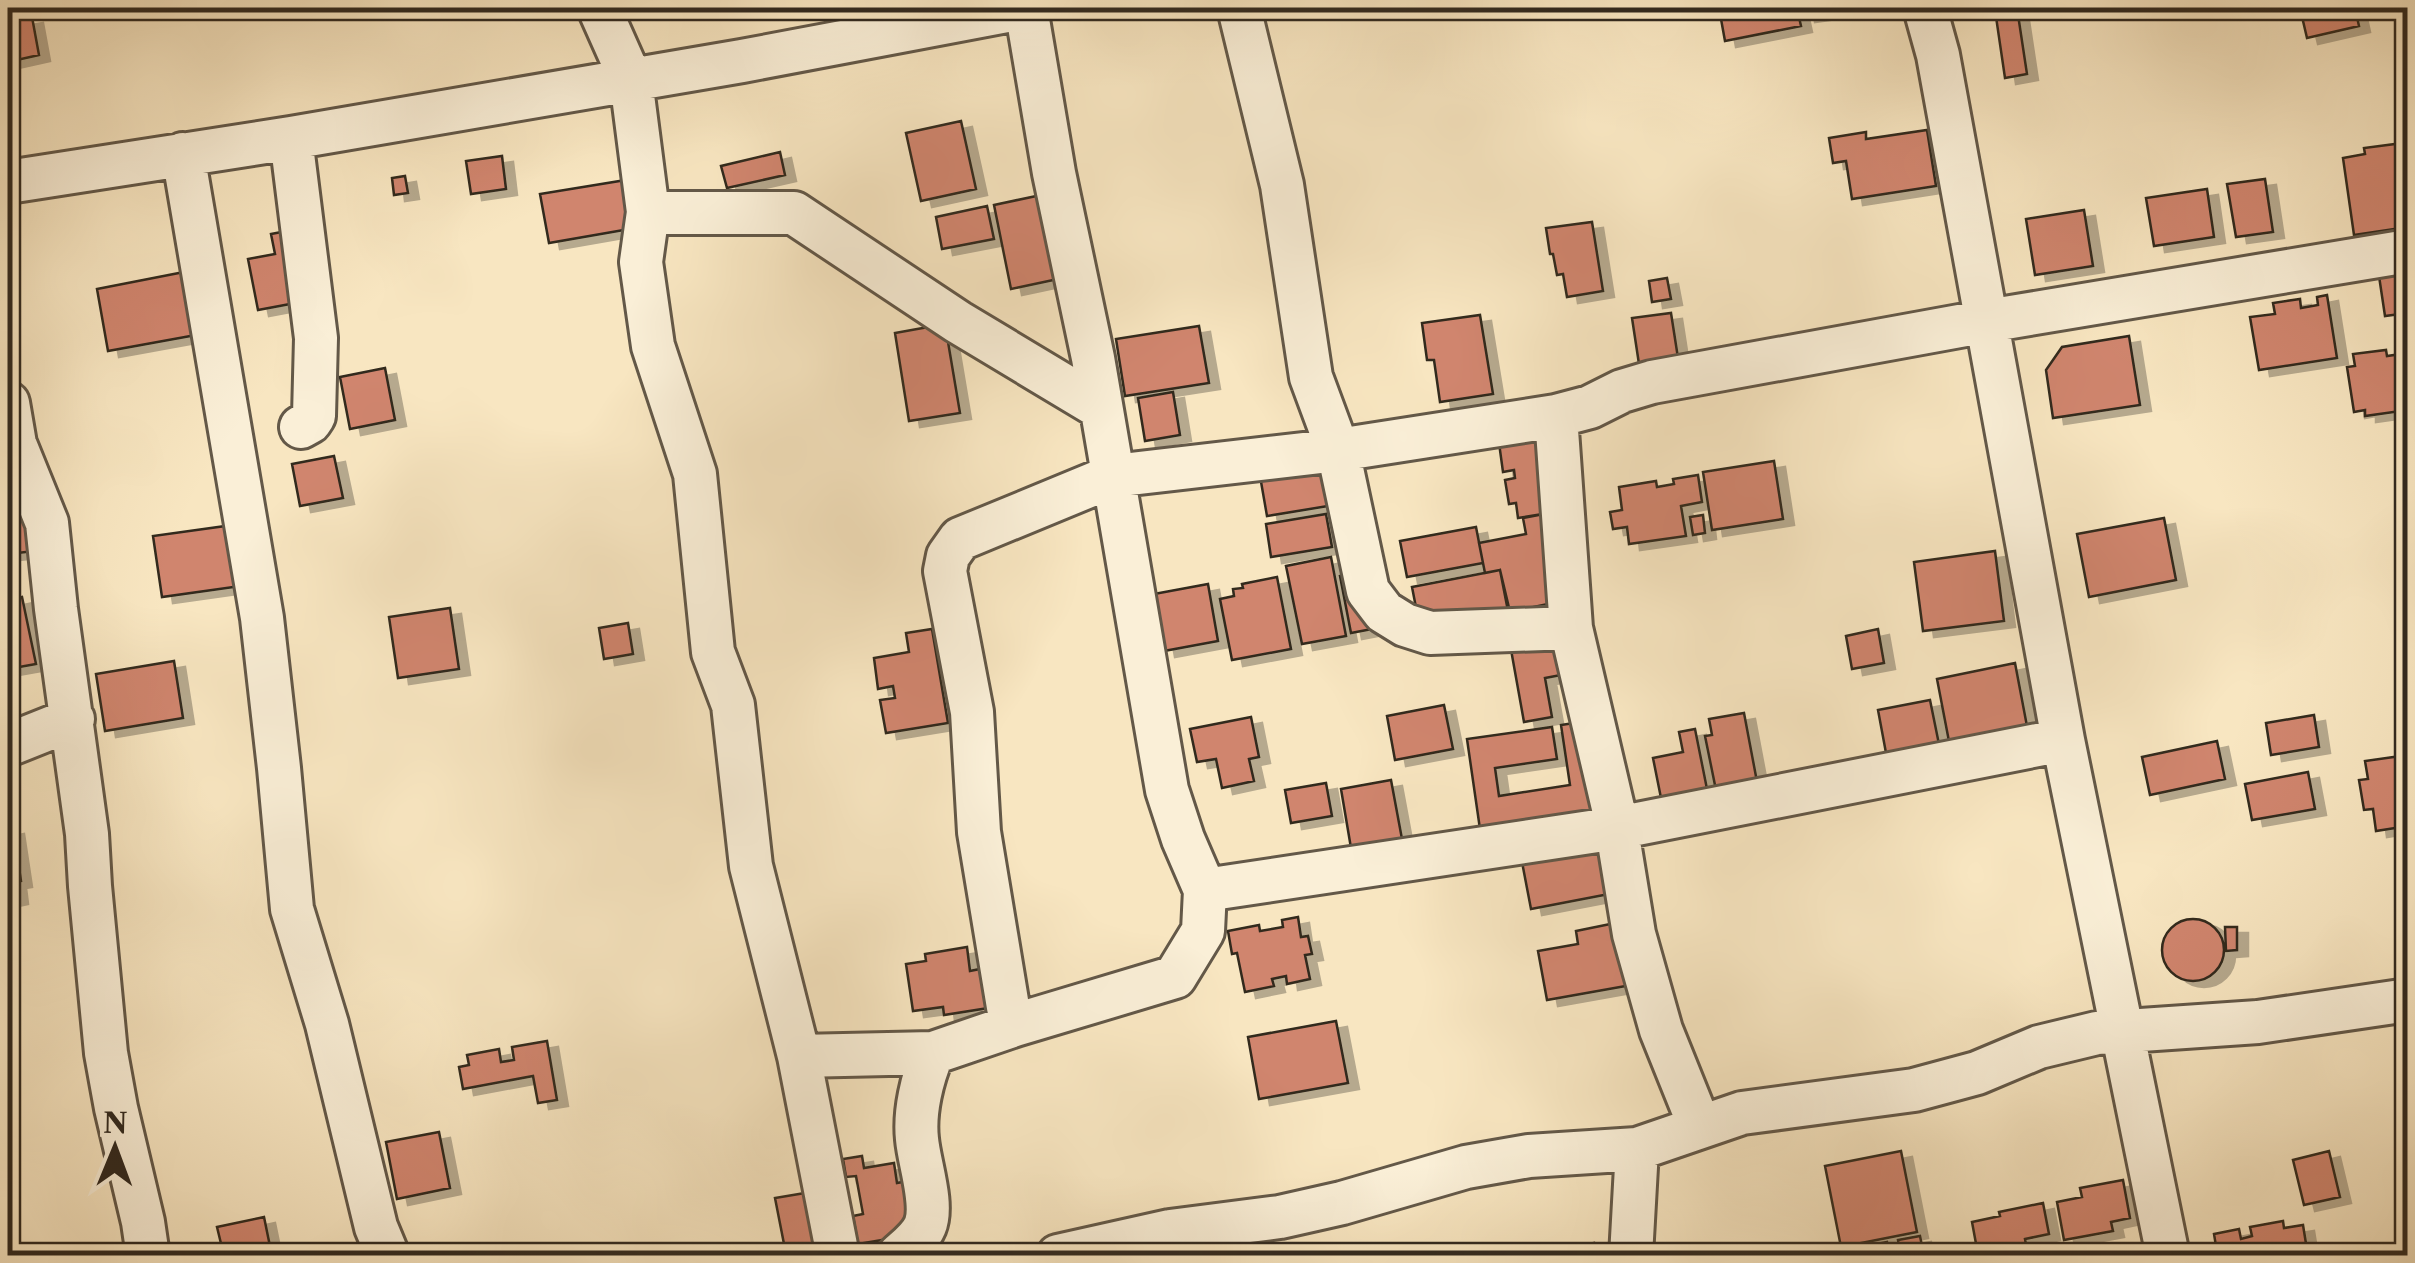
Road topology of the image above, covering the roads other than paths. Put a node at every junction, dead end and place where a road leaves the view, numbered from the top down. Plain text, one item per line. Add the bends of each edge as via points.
1 (599, 8) edge
2 (1024, 8) edge
3 (1239, 8) edge
4 (1925, 8) edge
5 (631, 80) junction
6 (291, 138) junction
7 (183, 154) junction
8 (8, 182) edge
9 (648, 213) junction
10 (2408, 252) edge
11 (1987, 322) junction
12 (8, 403) edge
13 (1101, 408) junction
14 (1556, 416) junction
15 (301, 427) dead end
16 (1338, 450) junction
17 (1113, 476) junction
18 (1571, 628) junction
19 (72, 719) junction
20 (2063, 740) junction
21 (8, 745) edge
22 (1617, 828) junction
23 (1205, 890) junction
24 (2408, 1000) edge
25 (1015, 1025) junction
26 (2122, 1031) junction
27 (933, 1053) junction
28 (799, 1056) junction
29 (1700, 1127) junction
30 (1637, 1149) junction
31 (148, 1256) edge
32 (388, 1256) edge
33 (838, 1256) edge
34 (898, 1256) edge
35 (1058, 1256) edge
36 (1630, 1256) edge
37 (2168, 1256) edge

1 - 5 street
2 - 5 street
2 - 13 street
3 - 16 street via 1282,185 1311,377
4 - 11 street
5 - 6 street
5 - 9 street
6 - 7 street
6 - 15 street via 316,338 314,416
7 - 8 street
7 - 32 street via 262,618 292,910
9 - 13 street via 794,213
9 - 28 street via 641,262 653,346 696,474 713,652 732,705 750,866
10 - 11 street
11 - 14 street via 1652,382
11 - 20 street
12 - 19 street via 16,444 47,523
13 - 17 street
14 - 16 street
14 - 18 street
16 - 17 street
16 - 18 street via 1368,591 1384,612 1430,633
17 - 23 street via 1168,790
17 - 25 street via 960,539 946,562 972,712 980,832
18 - 22 street
19 - 21 street
19 - 31 street via 106,1053
20 - 22 street
20 - 26 street
22 - 23 street
22 - 29 street via 1634,934
23 - 25 street via 1203,931 1174,977
24 - 26 street via 2290,1018
25 - 27 street
26 - 29 street via 2069,1038 1914,1090 1742,1114
26 - 37 street
27 - 28 street
27 - 34 street via 916,1137 926,1224
28 - 33 street
29 - 30 street
30 - 35 street via 1466,1167 1280,1217 1170,1231
30 - 36 street

